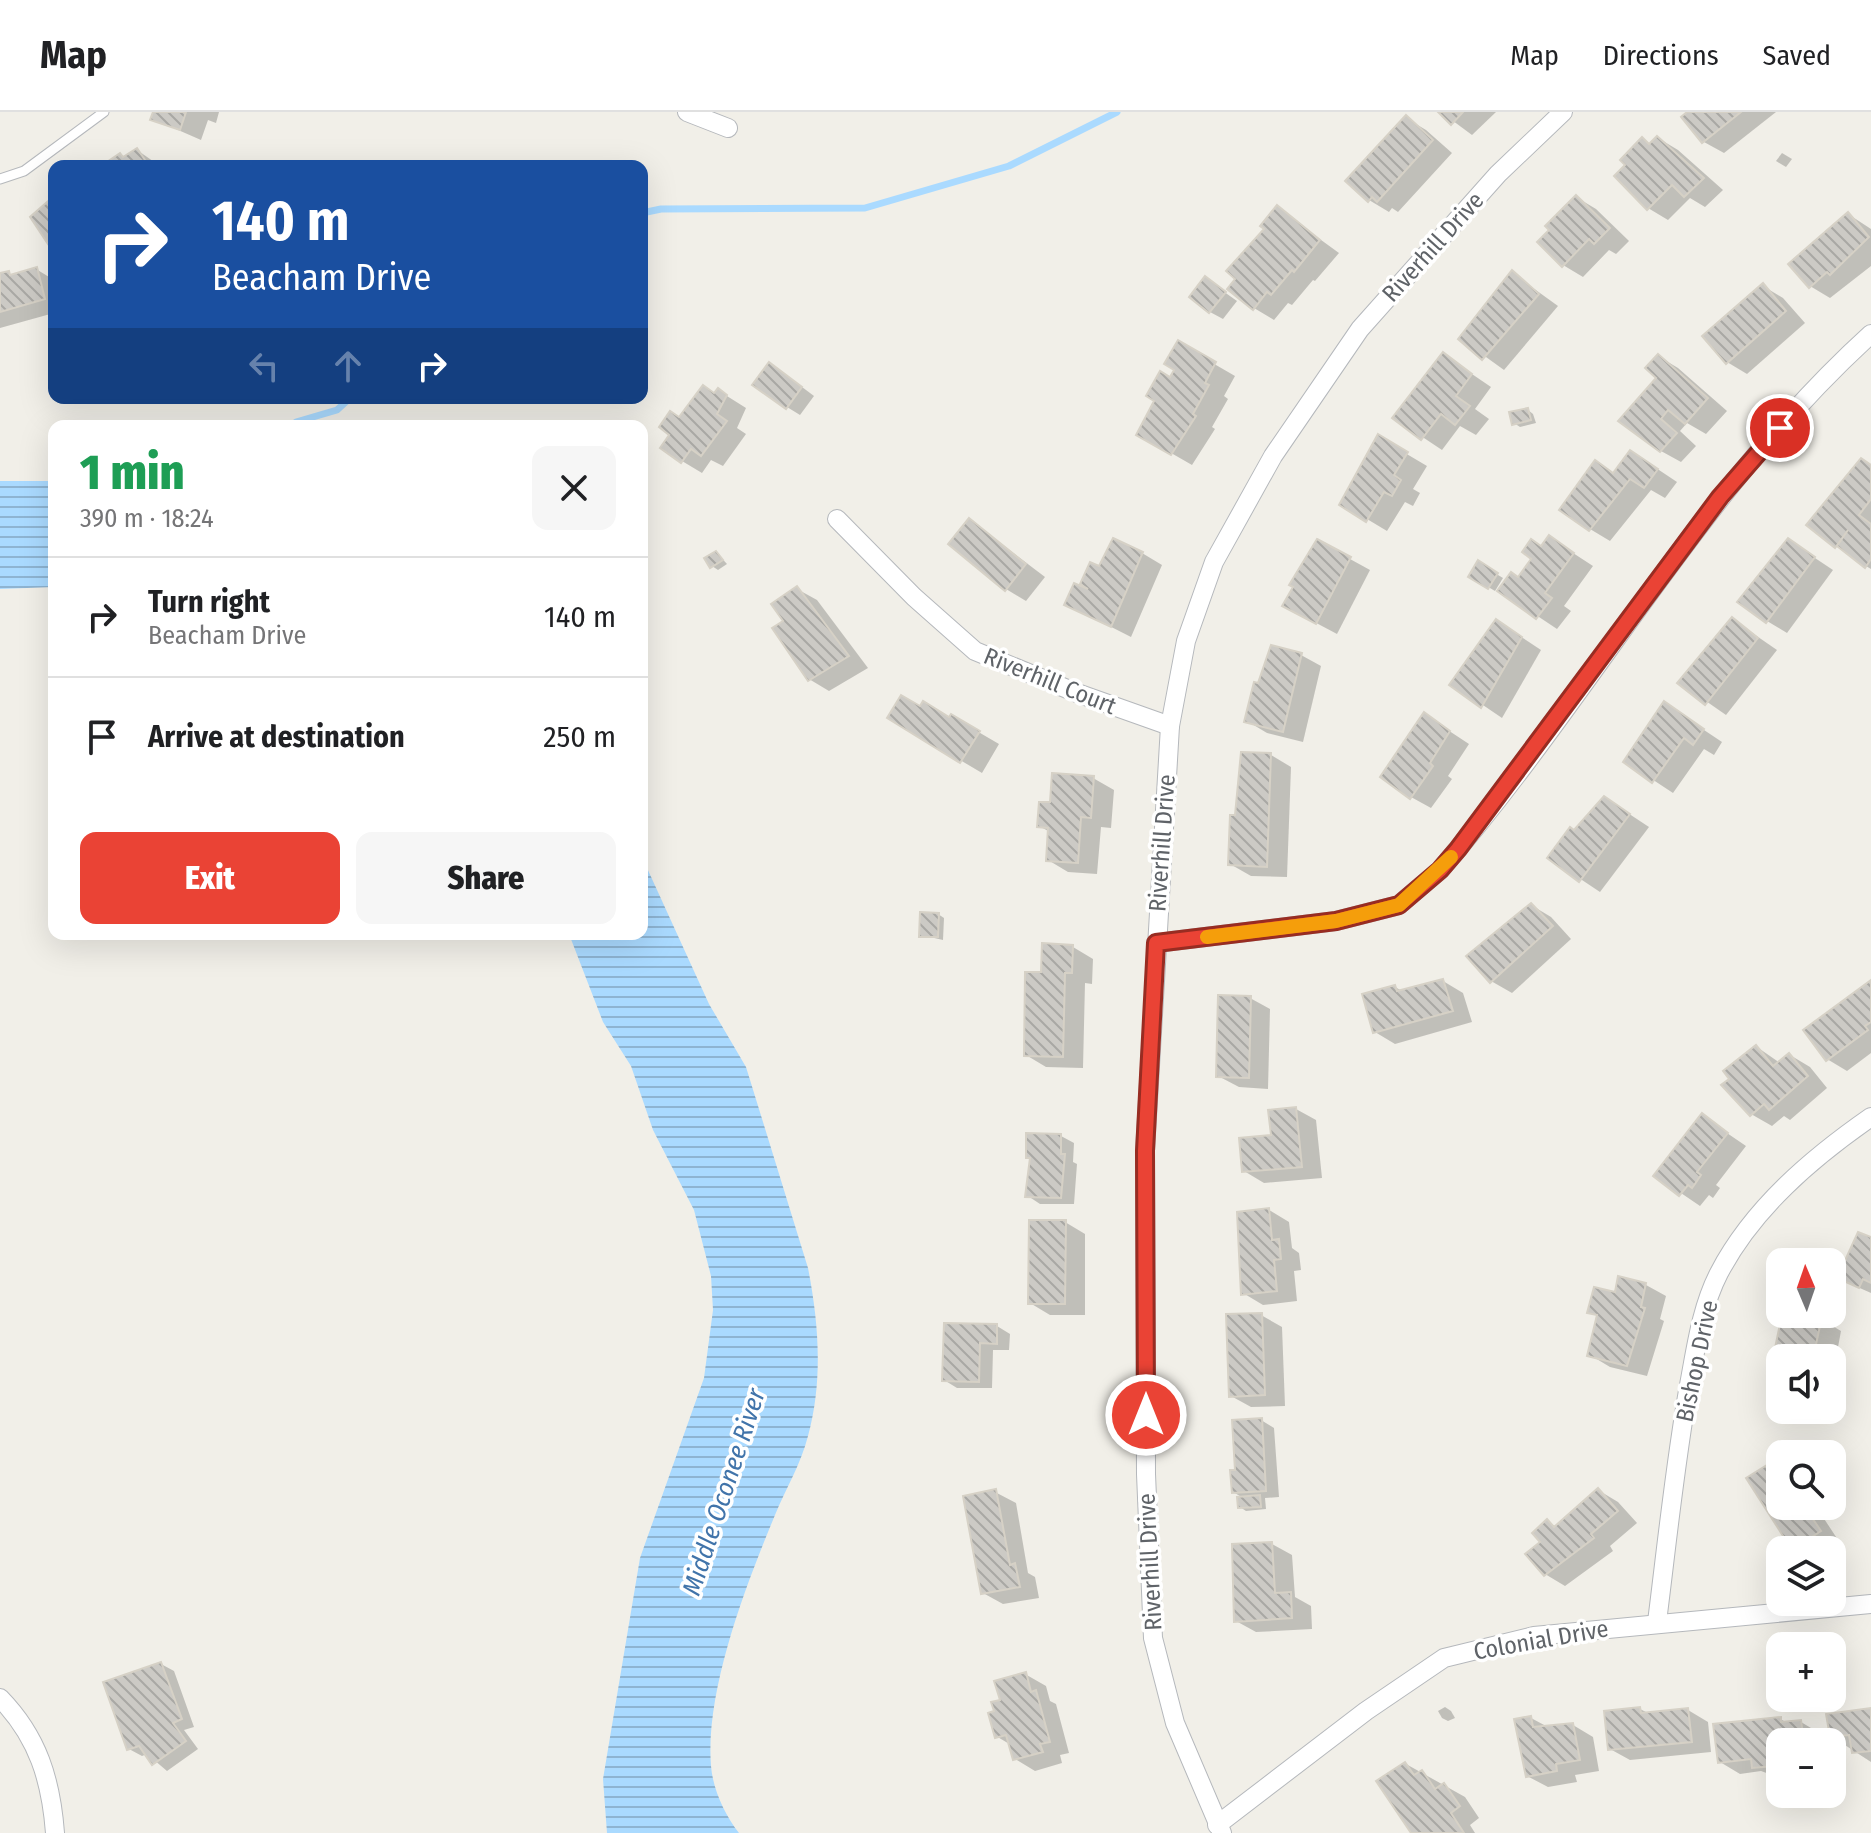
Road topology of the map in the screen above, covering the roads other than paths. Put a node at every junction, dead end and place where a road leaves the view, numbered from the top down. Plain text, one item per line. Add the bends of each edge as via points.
1 (104, 112) edge
2 (687, 112) edge
3 (1563, 112) edge
4 (728, 128) dead end
5 (0, 179) edge
6 (1871, 334) edge
7 (837, 519) dead end
8 (1170, 726) junction
9 (1156, 943) junction
10 (1871, 1117) edge
11 (1871, 1604) edge
12 (1657, 1622) junction
13 (0, 1698) edge
14 (1220, 1829) edge
15 (55, 1833) edge

1 - 5 lane via 24,171
2 - 4 street
3 - 8 street, Riverhill Drive via 1498,174 1360,329 1273,456 1214,562 1186,641
6 - 9 street via 1819,381 1720,497 1458,849 1430,879 1399,905 1336,921
7 - 8 street, Riverhill Court via 975,651
8 - 9 street, Riverhill Drive
9 - 14 street, Riverhill Drive via 1145,1151 1146,1474 1153,1638 1175,1723
10 - 12 street, Bishop Drive via 1779,1192 1739,1238 1718,1276 1700,1326 1686,1400
11 - 12 street, Colonial Drive
12 - 14 street, Colonial Drive via 1534,1636 1444,1658 1366,1711
13 - 15 street via 34,1741 46,1771

